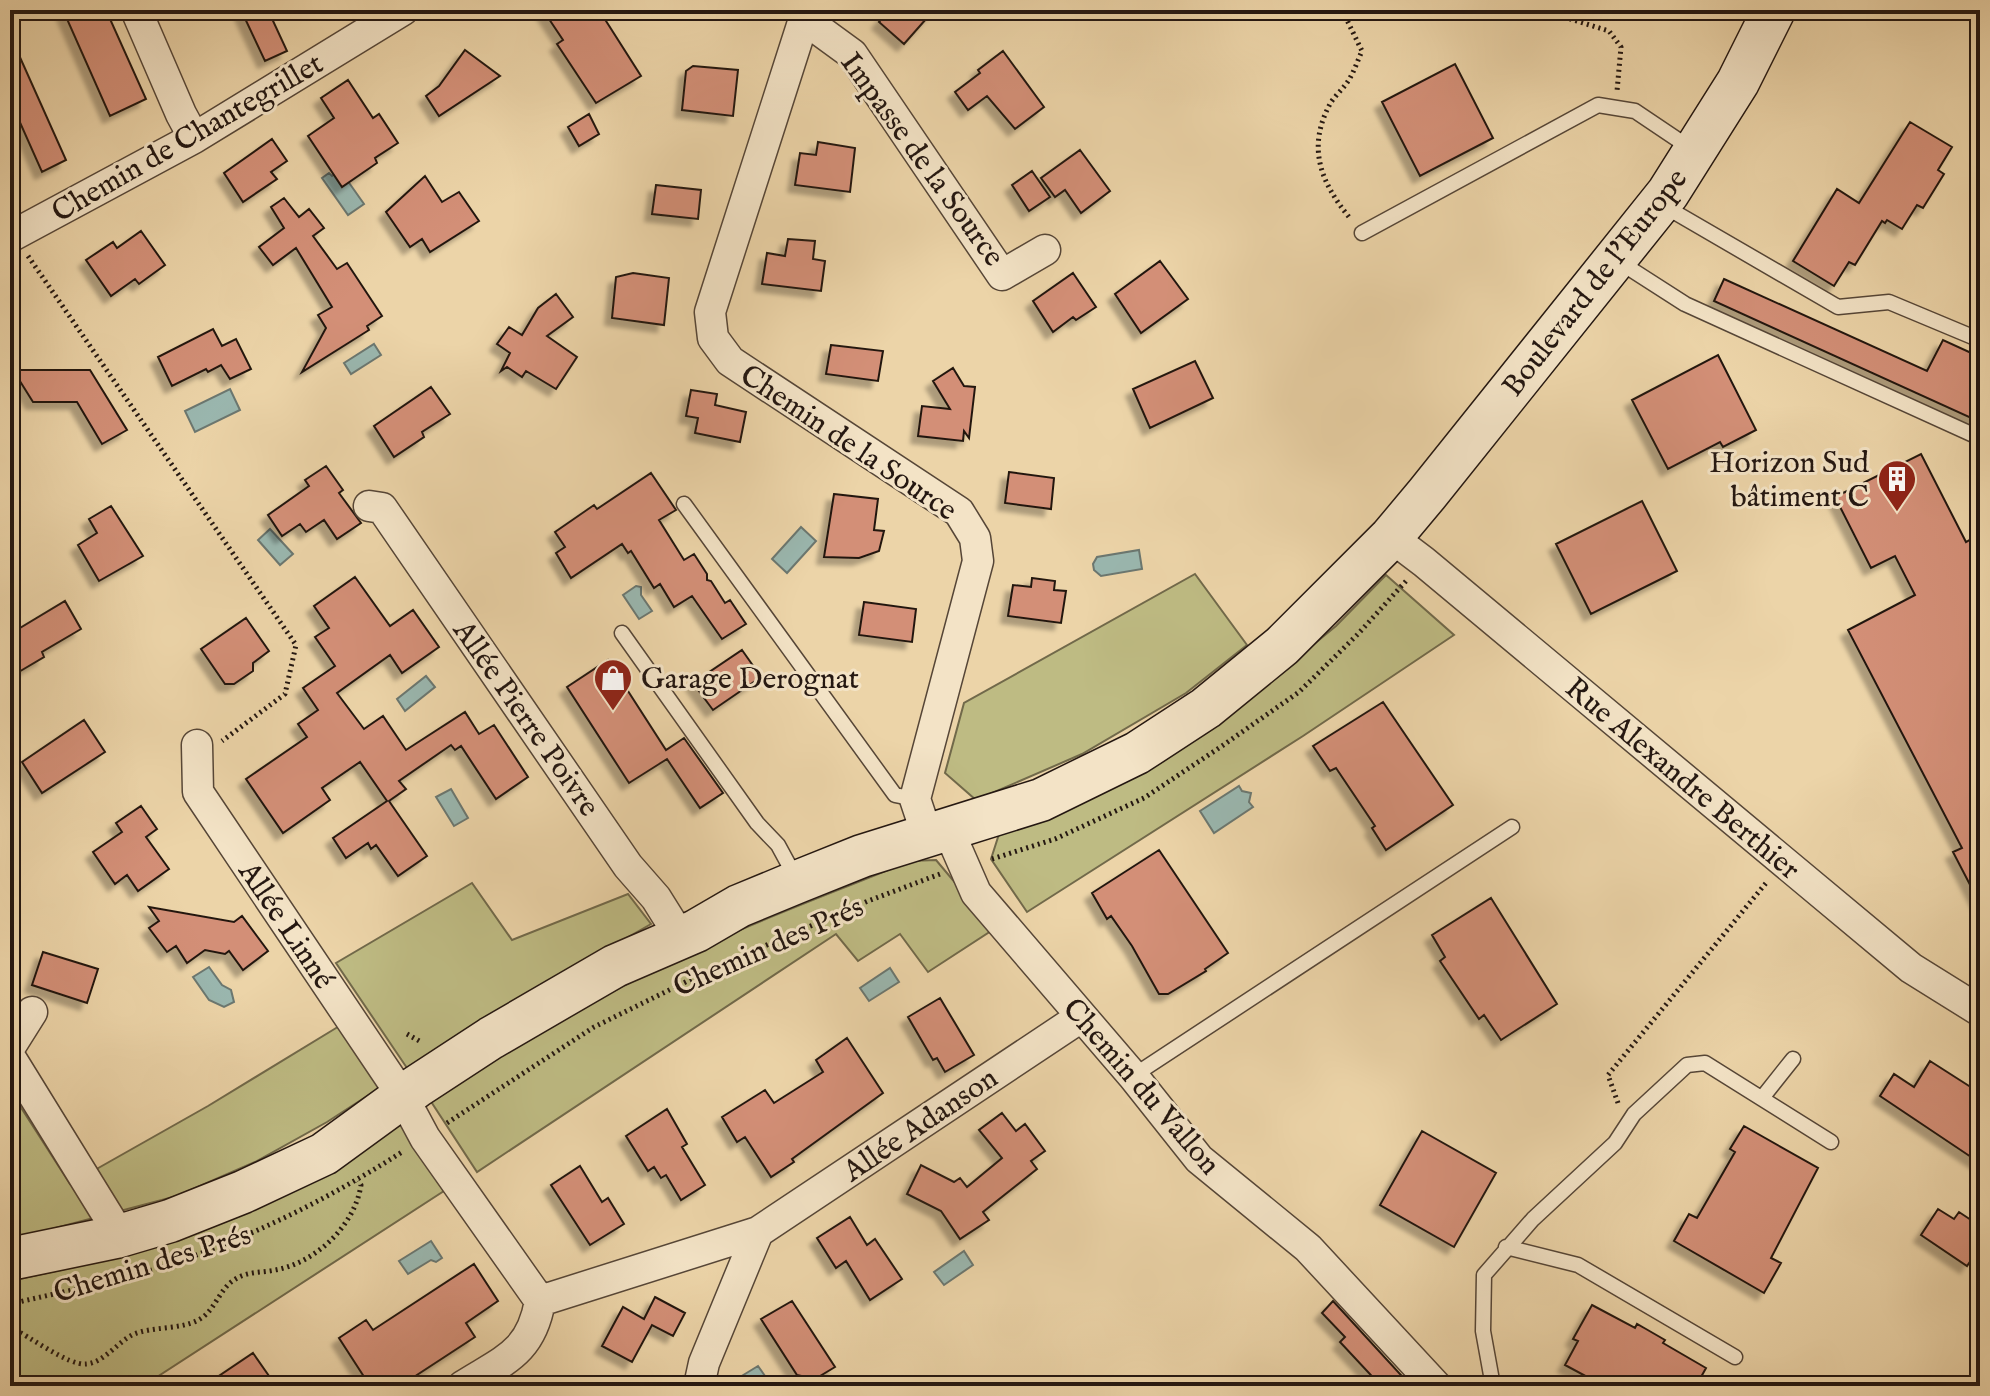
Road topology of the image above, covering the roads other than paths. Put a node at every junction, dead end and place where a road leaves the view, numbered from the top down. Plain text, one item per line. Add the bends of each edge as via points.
1 (136, 10) edge
2 (403, 10) edge
3 (1774, 10) edge
4 (803, 14) edge
5 (367, 20) edge
6 (194, 138) junction
7 (1694, 151) junction
8 (1660, 203) junction
9 (12, 230) edge
10 (1362, 233) road end
11 (1045, 250) dead end
12 (1615, 259) junction
13 (1980, 340) edge
14 (1980, 438) edge
15 (684, 504) dead end
16 (369, 506) dead end
17 (1407, 550) junction
18 (622, 633) dead end
19 (197, 745) road end
20 (930, 821) junction
21 (1512, 827) dead end
22 (797, 882) junction
23 (681, 938) junction
24 (1980, 1011) edge
25 (32, 1012) dead end
26 (1081, 1017) junction
27 (10, 1047) edge
28 (10, 1057) edge
29 (1793, 1059) dead end
30 (1133, 1076) junction
31 (403, 1097) junction
32 (1762, 1098) junction
33 (1831, 1142) dead end
34 (758, 1232) junction
35 (116, 1237) junction
36 (1506, 1247) junction
37 (10, 1259) edge
38 (540, 1301) junction
39 (1735, 1357) dead end
40 (463, 1386) edge
41 (699, 1386) edge
42 (1436, 1386) edge
43 (1493, 1386) edge

1 - 6 street
2 - 5 street, Chemin de Chantegrillet
3 - 7 street, Boulevard de l'Europe via 1738,82
4 - 11 street, Impasse de la Source via 852,54 1002,275
4 - 20 street, Chemin de la Source via 710,312 713,338 730,361 959,512 975,538 978,561
5 - 6 street, Chemin de Chantegrillet
6 - 9 street, Chemin de Chantegrillet
7 - 8 street, Boulevard de l'Europe
7 - 10 lane via 1635,111 1598,105
8 - 12 street, Boulevard de l'Europe
8 - 13 lane via 1838,307 1889,302
12 - 14 lane via 1685,304
12 - 17 street, Boulevard de l'Europe
15 - 20 lane via 895,795
16 - 23 street, Allée Pierre Poivre via 382,508
17 - 20 street, Chemin des Prés via 1137,753 1041,800
17 - 24 street, Rue Alexandre Berthier via 1911,968
18 - 22 lane via 778,845
19 - 31 street, Allée Linné via 198,792
20 - 22 street, Chemin des Prés
20 - 26 street, Chemin du Vallon via 976,893
21 - 30 lane
22 - 23 street, Chemin des Prés
23 - 31 street, Chemin des Prés via 615,966
25 - 27 street
26 - 30 street, Chemin du Vallon
26 - 34 street, Allée Adanson
28 - 35 street via 113,1224
29 - 32 lane
30 - 42 street, Chemin du Vallon via 1199,1159 1308,1248
31 - 35 street, Chemin des Prés via 324,1154 243,1192
31 - 38 street via 425,1138
32 - 33 lane
32 - 36 lane via 1705,1063 1687,1065
34 - 38 street, Allée Adanson
34 - 41 street
35 - 37 street, Chemin des Prés
36 - 39 lane via 1578,1265
36 - 43 lane via 1484,1275 1483,1331
38 - 40 street via 537,1324 523,1347

